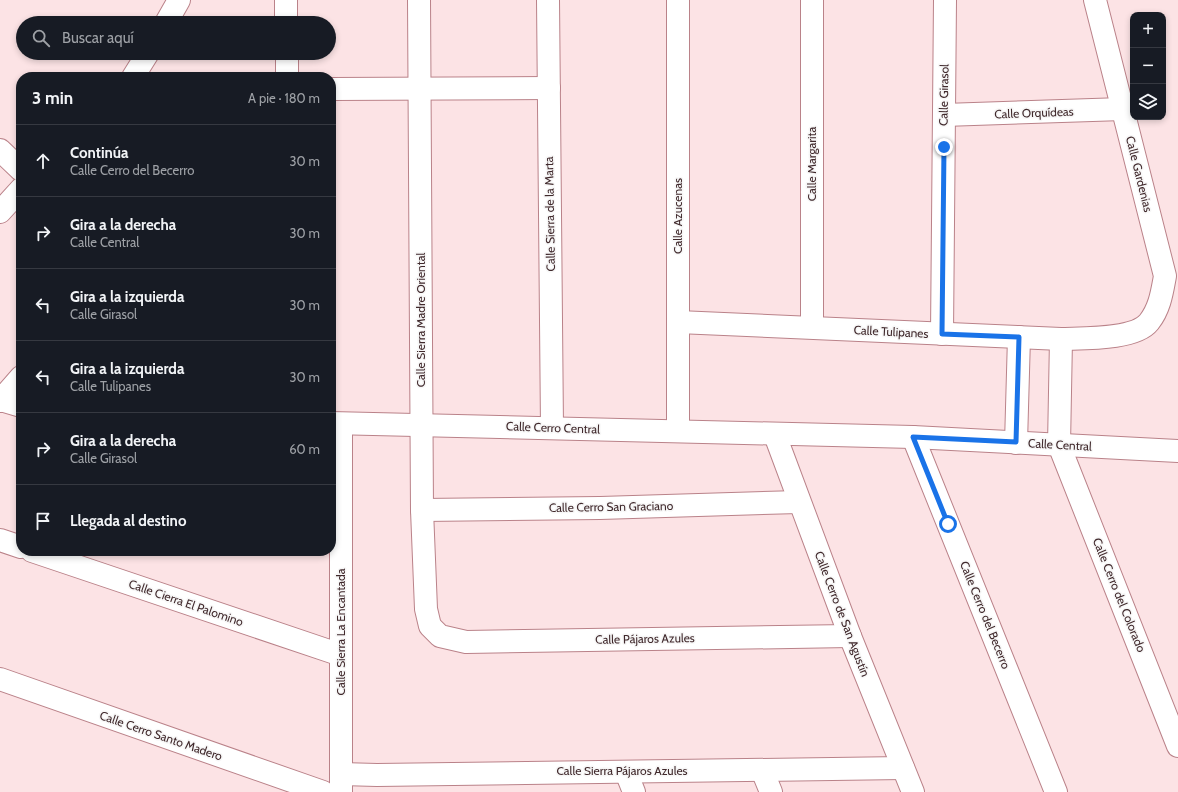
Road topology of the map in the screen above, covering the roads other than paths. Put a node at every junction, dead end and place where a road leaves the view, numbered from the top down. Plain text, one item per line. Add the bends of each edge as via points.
1 (179, 0) edge
2 (286, 0) edge
3 (419, 0) edge
4 (548, 0) edge
5 (678, 0) edge
6 (812, 0) edge
7 (946, 0) edge
8 (1095, 0) edge
9 (170, 16) edge
10 (286, 16) edge
11 (144, 60) edge
12 (287, 60) edge
13 (136, 72) edge
14 (287, 72) edge
15 (548, 88) junction
16 (336, 89) edge
17 (419, 89) junction
18 (1123, 109) junction
19 (944, 115) junction
20 (0, 150) edge
21 (16, 165) edge
22 (16, 195) edge
23 (0, 212) edge
24 (678, 322) junction
25 (1149, 323) joint
26 (812, 328) junction
27 (942, 334) junction
28 (1019, 337) junction
29 (1061, 339) junction
30 (16, 386) edge
31 (7, 402) edge
32 (336, 423) edge
33 (422, 424) junction
34 (552, 428) junction
35 (678, 431) junction
36 (775, 435) junction
37 (913, 437) junction
38 (1016, 442) junction
39 (1059, 445) junction
40 (1178, 451) edge
41 (799, 502) junction
42 (422, 510) junction
43 (336, 513) edge
44 (0, 540) edge
45 (16, 545) edge
46 (47, 556) edge
47 (440, 636) joint
48 (850, 636) junction
49 (341, 655) junction
50 (0, 680) edge
51 (1178, 746) edge
52 (903, 768) junction
53 (762, 770) junction
54 (626, 772) junction
55 (341, 783) edge
56 (323, 792) edge
57 (634, 792) edge
58 (771, 792) edge
59 (913, 792) edge
60 (1056, 792) edge

1 - 9 street
2 - 10 street
3 - 17 street, Calle Sierra Madre Oriental
4 - 15 street, Calle Sierra de la Marta
5 - 24 street, Calle Azucenas
6 - 26 street, Calle Margarita
7 - 19 street, Calle Girasol
8 - 18 street, Calle Gardenias
11 - 13 street
12 - 14 street
15 - 17 street
15 - 34 street, Calle Sierra de la Marta
16 - 17 street
17 - 33 street, Calle Sierra Madre Oriental
18 - 19 street, Calle Orquídeas
18 - 25 street, Calle Gardenias via 1165,276 1161,301
19 - 27 street, Calle Girasol
20 - 21 street
22 - 23 street
24 - 26 street, Calle Tulipanes
24 - 35 street, Calle Azucenas
25 - 29 street, Calle Tulipanes via 1132,333
26 - 27 street, Calle Tulipanes
27 - 28 street, Calle Tulipanes
28 - 29 street, Calle Tulipanes
28 - 38 street
29 - 39 street
30 - 31 street
32 - 33 street, Calle Cerro Central
32 - 43 street, Calle Sierra La Encantada
33 - 34 street, Calle Cerro Central
33 - 42 street, Calle Sierra Madre Oriental
34 - 35 street, Calle Cerro Central
35 - 36 street, Calle Cerro Central
36 - 37 street, Calle Central
36 - 41 street, Calle Cerro de San Agustín
37 - 38 street, Calle Central
37 - 60 street, Calle Cerro del Becerro
38 - 39 street, Calle Central
39 - 40 street, Calle Central
39 - 51 street, Calle Cerro del Colorado
41 - 42 street, Calle Cerro San Graciano
41 - 48 street, Calle Cerro de San Agustín
42 - 47 street, Calle Sierra Madre Oriental via 426,609 430,626
43 - 49 street, Calle Sierra La Encantada
44 - 45 street
46 - 49 street, Calle Cierra El Palomino
47 - 48 street, Calle Pájaros Azules via 466,642
48 - 52 street, Calle Cerro de San Agustín
49 - 55 street, Calle Sierra La Encantada
50 - 56 street, Calle Cerro Santo Madero
52 - 53 street, Calle Sierra Pájaros Azules
52 - 59 street, Calle Cerro de San Agustín
53 - 54 street, Calle Sierra Pájaros Azules
53 - 58 street
54 - 55 street, Calle Sierra Pájaros Azules via 378,775
54 - 57 street

